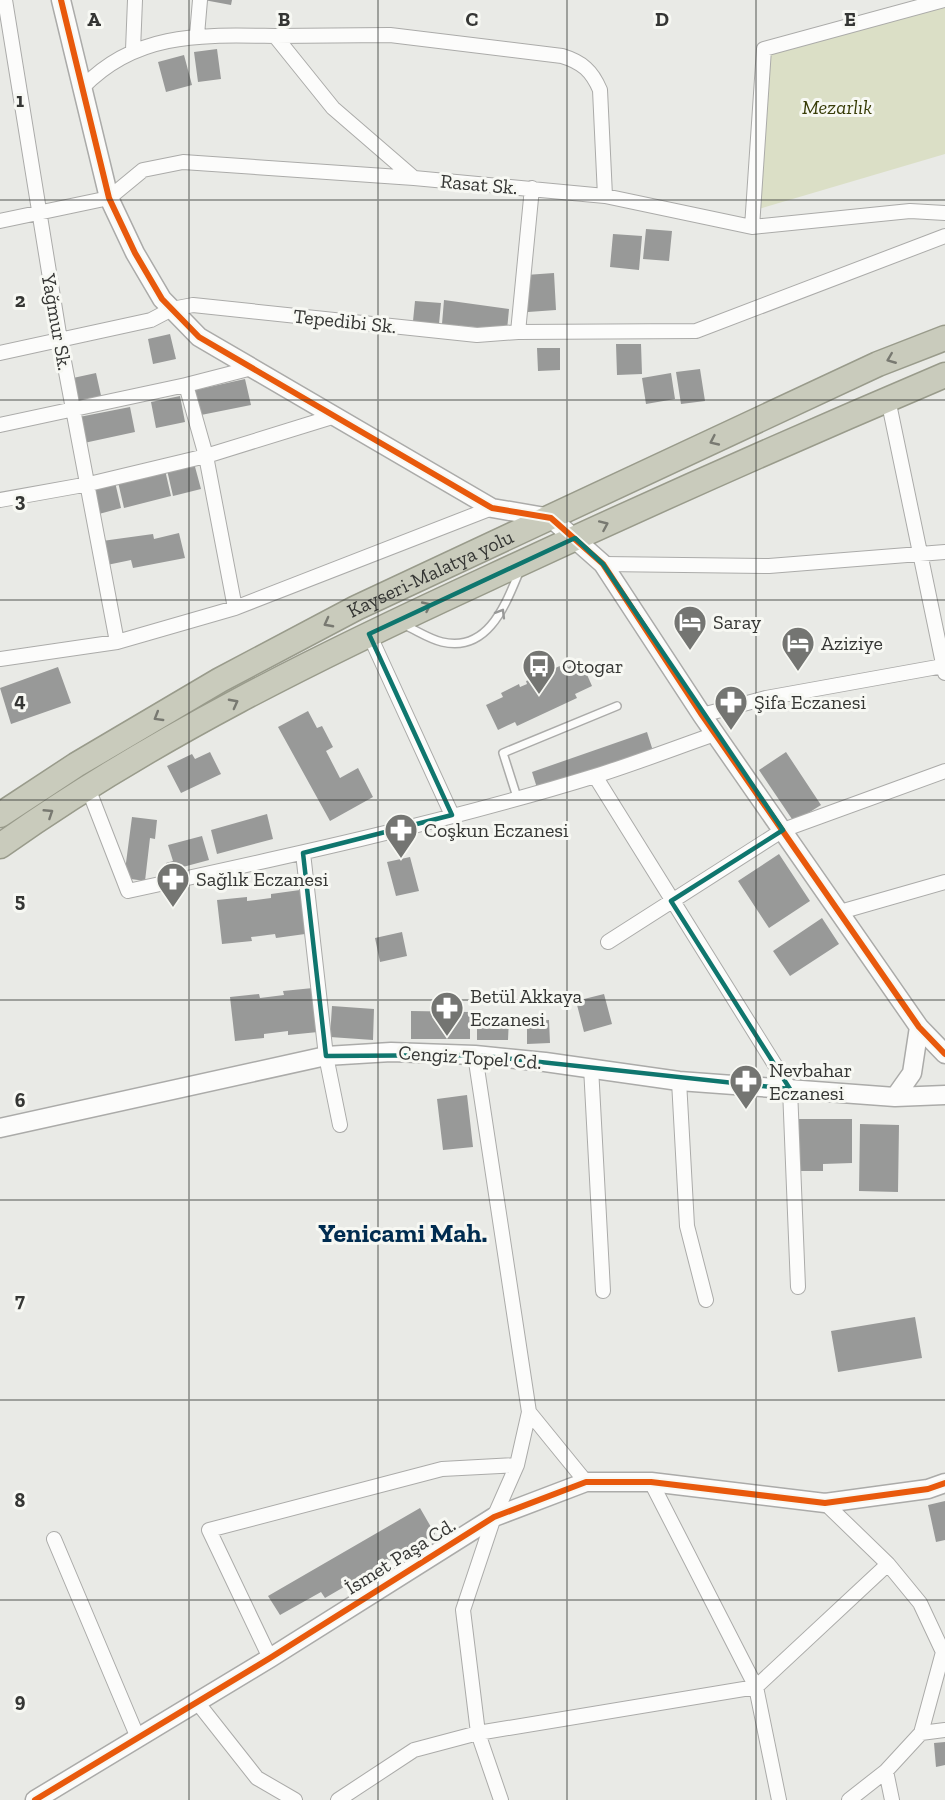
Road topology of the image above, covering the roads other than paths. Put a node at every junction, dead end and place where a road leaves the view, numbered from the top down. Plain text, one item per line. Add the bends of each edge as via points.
1 (5, 0) edge
2 (61, 0) edge
3 (135, 0) edge
4 (200, 0) edge
5 (944, 0) edge
6 (197, 35) junction
7 (274, 36) junction
8 (133, 50) junction
9 (83, 87) junction
10 (414, 178) junction
11 (532, 188) junction
12 (605, 196) junction
13 (109, 198) junction
14 (945, 213) edge
15 (39, 214) junction
16 (0, 221) edge
17 (752, 227) junction
18 (945, 236) edge
19 (172, 309) junction
20 (518, 332) junction
21 (945, 338) edge
22 (60, 340) junction
23 (0, 353) edge
24 (252, 368) junction
25 (945, 375) edge
26 (186, 385) junction
27 (888, 399) junction
28 (73, 408) junction
29 (332, 417) junction
30 (0, 425) edge
31 (206, 456) junction
32 (89, 484) junction
33 (0, 500) edge
34 (492, 508) junction
35 (551, 518) junction
36 (575, 538) junction
37 (945, 552) edge
38 (920, 555) junction
39 (523, 562) junction
40 (603, 564) junction
41 (235, 608) junction
42 (396, 621) junction
43 (369, 634) junction
44 (117, 642) junction
45 (0, 659) edge
46 (944, 670) edge
47 (617, 706) dead end
48 (702, 715) junction
49 (715, 734) junction
50 (945, 771) edge
51 (595, 776) junction
52 (88, 788) junction
53 (517, 797) junction
54 (452, 814) junction
55 (0, 815) edge
56 (783, 830) junction
57 (0, 846) edge
58 (303, 853) junction
59 (945, 882) edge
60 (671, 901) junction
61 (840, 912) junction
62 (608, 942) dead end
63 (919, 1027) junction
64 (945, 1054) edge
65 (475, 1055) junction
66 (326, 1056) junction
67 (591, 1067) junction
68 (679, 1081) junction
69 (790, 1089) junction
70 (945, 1095) edge
71 (895, 1097) junction
72 (340, 1125) dead end
73 (0, 1128) edge
74 (798, 1287) dead end
75 (603, 1291) dead end
76 (706, 1300) dead end
77 (529, 1412) junction
78 (517, 1466) junction
79 (586, 1482) junction
80 (651, 1482) junction
81 (945, 1483) edge
82 (825, 1503) junction
83 (494, 1517) junction
84 (54, 1539) dead end
85 (888, 1564) junction
86 (944, 1652) edge
87 (270, 1658) junction
88 (756, 1687) junction
89 (197, 1702) junction
90 (945, 1730) edge
91 (478, 1733) junction
92 (921, 1733) junction
93 (138, 1738) junction
94 (886, 1771) junction
95 (35, 1800) edge
96 (295, 1800) edge
97 (338, 1800) edge
98 (501, 1800) edge
99 (779, 1800) edge
100 (849, 1800) edge
101 (892, 1800) edge

1 - 15 street, Yağmur Sk.
2 - 9 street
3 - 8 street
4 - 6 street
5 - 17 street via 764,49
6 - 7 street
6 - 8 street
7 - 10 street, Rasat Sk. via 333,108
7 - 12 street via 390,35 575,60 590,73 600,90
8 - 9 street via 100,69
9 - 13 street
10 - 11 street, Rasat Sk.
10 - 13 street via 183,162 143,170
11 - 12 street, Rasat Sk.
11 - 20 street
12 - 17 street, Rasat Sk.
13 - 15 street
13 - 19 street via 135,253
14 - 17 street, Rasat Sk. via 910,211
15 - 16 street
15 - 22 street, Yağmur Sk.
18 - 20 street, Tepedibi Sk. via 696,331
19 - 20 street, Tepedibi Sk. via 193,305 477,335
19 - 22 street, Tepedibi Sk. via 152,320
19 - 24 street via 199,337
21 -> 35 highway, Kayseri-Malatya yolu via 878,364
22 - 23 street, Tepedibi Sk.
22 - 28 street, Yağmur Sk.
24 - 26 street
24 - 29 street
25 - 27 highway, Kayseri-Malatya yolu
26 - 28 street
26 - 31 street
36 -> 27 highway, Kayseri-Malatya yolu
27 - 38 street
28 - 30 street
28 - 32 street, Yağmur Sk.
29 - 31 street
29 - 34 street
31 - 32 street
31 - 41 street
32 - 33 street
32 - 44 street, Yağmur Sk.
34 - 35 street
34 - 41 street
35 - 36 street
35 -> 55 highway, Kayseri-Malatya yolu via 356,609 220,680
36 - 39 highway, Kayseri-Malatya yolu
36 - 40 street
37 - 38 street
38 - 40 street via 769,566
38 - 46 street
42 -> 39 highway, Kayseri-Malatya yolu
42 -> 39 lane via 443,642 464,642 486,633 502,614
40 - 48 street
41 - 44 street
42 - 43 highway, Kayseri-Malatya yolu
52 -> 43 highway, Kayseri-Malatya yolu via 227,706
43 - 54 street
44 - 45 street
46 - 48 street via 766,698
47 - 53 lane via 503,753
48 - 49 street
49 - 51 street
49 - 56 street
50 - 56 street
51 - 53 street
51 - 60 street
57 -> 52 highway, Kayseri-Malatya yolu
52 - 58 street via 128,891
53 - 54 street
54 - 58 street
56 - 60 street
56 - 61 street
58 - 66 street
59 - 61 street
60 - 62 street
60 - 69 street
61 - 63 street
63 - 64 street
63 - 71 street via 912,1073
65 - 66 street, Cengiz Topel Cd. via 391,1052
65 - 67 street, Cengiz Topel Cd.
65 - 77 street
66 - 72 street
66 - 73 street, Cengiz Topel Cd.
67 - 68 street, Cengiz Topel Cd.
67 - 75 street
68 - 69 street, Cengiz Topel Cd.
68 - 76 street via 687,1226
69 - 71 street, Cengiz Topel Cd.
69 - 74 street
70 - 71 street, Cengiz Topel Cd.
77 - 78 street
77 - 79 street
78 - 83 street
78 - 87 street via 442,1469 209,1530
79 - 80 street, İsmet Paşa Cd.
79 - 83 street, İsmet Paşa Cd.
80 - 82 street, İsmet Paşa Cd.
80 - 88 street
81 - 82 street, İsmet Paşa Cd. via 928,1489
82 - 85 street
83 - 87 street, İsmet Paşa Cd.
83 - 91 street via 463,1610
84 - 93 street
85 - 86 street via 920,1603
85 - 88 street
86 - 92 street
87 - 89 street, İsmet Paşa Cd.
88 - 91 street
88 - 99 street
89 - 93 street, İsmet Paşa Cd.
89 - 96 street via 257,1778
90 - 92 street
91 - 97 street via 414,1750
91 - 98 street
92 - 94 street
93 - 95 street, İsmet Paşa Cd.
94 - 100 street
94 - 101 street

